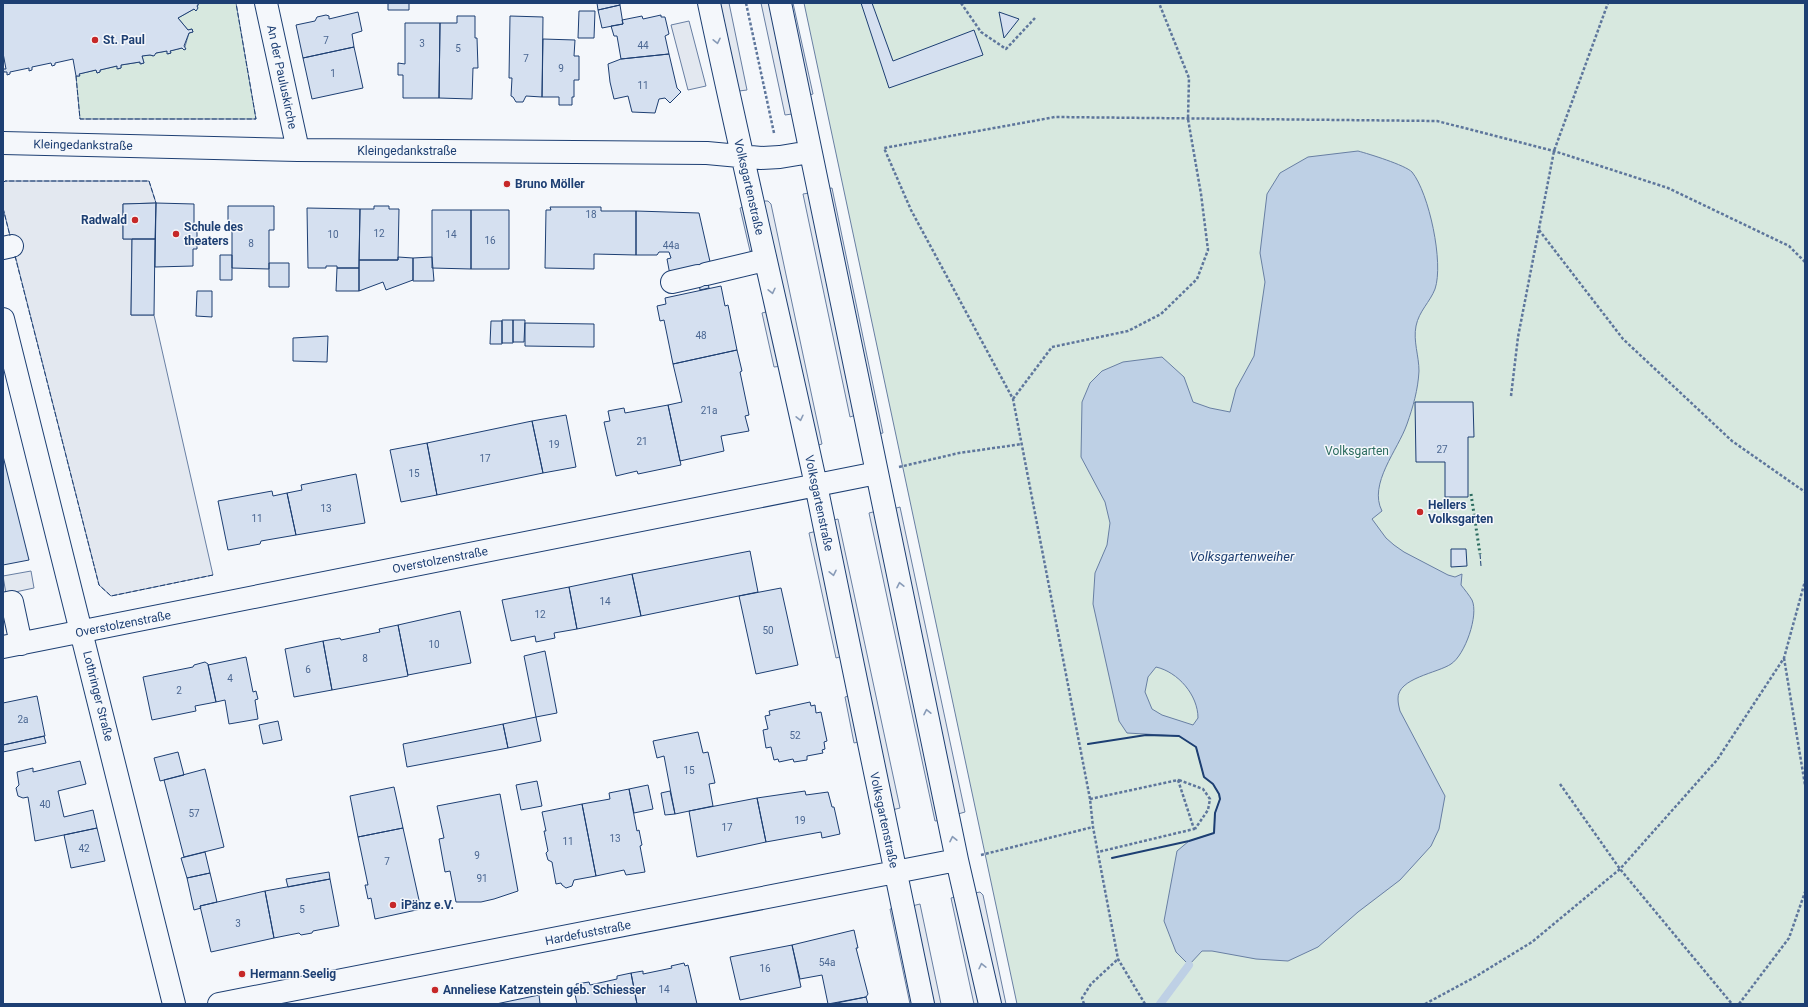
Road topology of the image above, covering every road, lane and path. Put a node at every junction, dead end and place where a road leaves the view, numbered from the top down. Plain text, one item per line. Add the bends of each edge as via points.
1 (266, 3) edge
2 (709, 3) edge
3 (746, 3) edge
4 (780, 3) edge
5 (961, 3) edge
6 (1159, 3) edge
7 (1608, 3) edge
8 (1035, 18) dead end
9 (1188, 119) junction
10 (3, 143) edge
11 (298, 150) junction
12 (1554, 151) junction
13 (810, 152) junction
14 (741, 155) junction
15 (780, 157) junction
16 (1539, 230) junction
17 (765, 260) junction
18 (1805, 262) edge
19 (672, 282) dead end
20 (3, 319) edge
21 (1512, 396) dead end
22 (1013, 399) junction
23 (1022, 444) junction
24 (877, 472) junction
25 (815, 484) junction
26 (1805, 492) edge
27 (1805, 581) edge
28 (3, 604) edge
29 (82, 632) junction
30 (12, 646) edge
31 (1784, 658) junction
32 (1178, 780) junction
33 (1560, 784) dead end
34 (1805, 784) edge
35 (1090, 799) junction
36 (1093, 827) junction
37 (1194, 829) junction
38 (1098, 852) junction
39 (957, 860) junction
40 (1620, 868) junction
41 (895, 873) junction
42 (1805, 892) edge
43 (1118, 959) junction
44 (174, 1004) edge
45 (219, 1004) edge
46 (923, 1004) edge
47 (990, 1004) edge
48 (1084, 1004) edge
49 (1145, 1004) edge
50 (1425, 1004) edge
51 (1732, 1004) edge
52 (1739, 1004) edge

1 - 11 street, An der Pauluskirche
2 -> 14 street, Volksgartenstraße
3 - 15 path
4 - 13 street
5 - 8 path via 981,32 1006,49
6 - 9 path via 1189,78
7 - 12 path
9 - 12 path via 1437,121
9 - 22 path via 1208,250 1197,279 1161,314 1128,331 1052,347
9 - 22 path via 1055,117 884,148 911,210
10 - 11 street, Kleingedankstraße
11 - 14 street, Kleingedankstraße
12 - 16 path
12 - 18 path via 1668,188 1789,246
13 - 15 street, Kleingedankstraße
13 - 24 street
14 - 15 street, Kleingedankstraße
14 - 17 street, Volksgartenstraße
16 - 21 path via 1518,337
16 - 26 path via 1623,339 1732,441
17 - 19 street
17 -> 25 street, Volksgartenstraße
20 - 29 street, Lothringer Straße
22 - 23 path
23 - 24 path via 959,453
23 - 35 path
24 - 25 street, Overstolzenstraße
39 -> 24 street
25 - 29 street, Overstolzenstraße
25 -> 41 street, Volksgartenstraße
27 - 31 path
28 - 30 street via 12,602
29 - 30 street, Overstolzenstraße
29 - 44 street, Lothringer Straße
31 - 34 path
31 - 40 path via 1717,760
32 - 35 path
32 - 37 path
32 - 37 path via 1203,789 1210,798 1208,810
33 - 40 path
35 - 36 path
36 - 38 path
36 - 39 path
37 - 38 path
38 - 43 path
39 - 41 street, Hardefuststraße
47 -> 39 street
40 - 50 path via 1532,942
40 - 51 path
41 - 45 street, Hardefuststraße
41 - 46 street, Volksgartenstraße
42 - 52 path via 1789,938
43 - 48 path via 1091,984 1082,998
43 - 49 path

